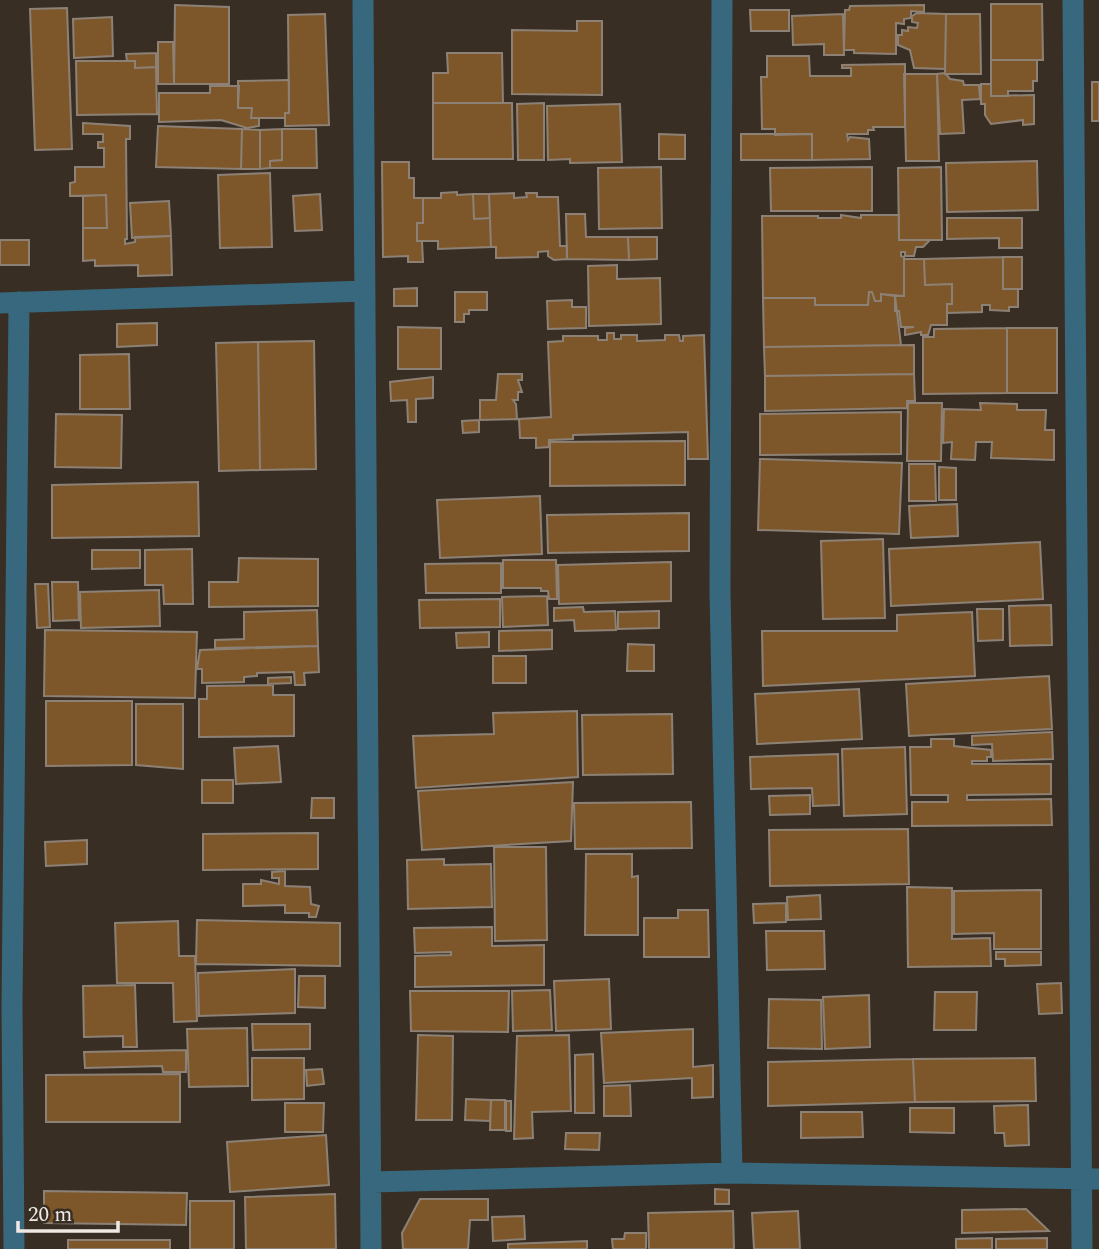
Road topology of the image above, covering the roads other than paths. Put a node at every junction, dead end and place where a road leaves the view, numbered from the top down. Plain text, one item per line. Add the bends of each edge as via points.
1 (363, 0) edge
2 (722, 0) edge
3 (1073, 0) edge
4 (365, 291) junction
5 (10, 303) edge
6 (732, 1173) junction
7 (1090, 1179) edge
8 (371, 1182) junction
9 (14, 1249) edge
10 (371, 1249) edge
11 (1082, 1249) edge

1 - 4 street
2 - 6 street via 720,592
3 - 7 street
4 - 5 street
4 - 8 street
5 - 9 street
6 - 7 street
6 - 8 street
7 - 11 street
8 - 10 street

